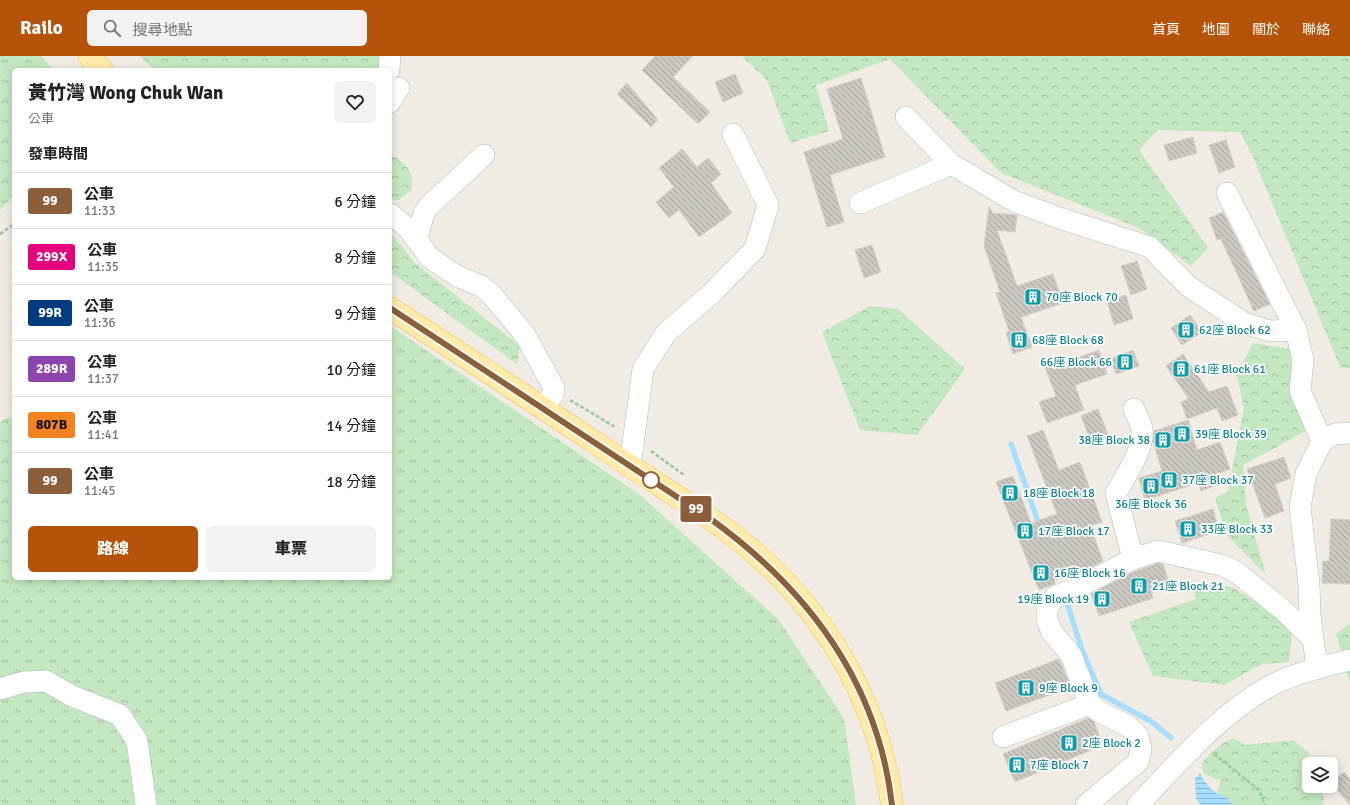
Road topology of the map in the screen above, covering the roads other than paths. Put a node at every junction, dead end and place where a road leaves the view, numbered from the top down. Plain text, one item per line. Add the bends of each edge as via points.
1 (89, 56) edge
2 (390, 56) edge
3 (100, 68) edge
4 (389, 68) edge
5 (906, 117) dead end
6 (733, 134) dead end
7 (484, 155) dead end
8 (951, 164) junction
9 (1227, 193) dead end
10 (860, 203) dead end
11 (392, 216) edge
12 (416, 238) junction
13 (392, 309) edge
14 (1296, 330) junction
15 (549, 399) junction
16 (1134, 409) dead end
17 (1350, 433) edge
18 (1322, 441) junction
19 (630, 466) junction
20 (1133, 559) junction
21 (1312, 638) junction
22 (1350, 660) edge
23 (1317, 669) junction
24 (0, 689) edge
25 (1090, 704) junction
26 (1003, 737) dead end
27 (146, 805) edge
28 (892, 805) edge
29 (1086, 805) edge
30 (1140, 805) edge

1 - 3 main road
2 - 4 street
5 - 8 street
6 - 19 street via 768,205 755,249 712,294 666,333 643,369
7 - 12 street via 430,205 424,213
8 - 10 street
8 - 14 street via 1014,201 1150,247 1188,286 1244,323 1270,331
9 - 14 street
11 - 12 street
12 - 15 street via 430,258 440,266 481,286 491,294 525,335 546,372
13 - 15 main road
14 - 18 street via 1303,360 1300,391
15 - 19 main road
16 - 20 street via 1142,429 1141,442 1133,464 1116,493
17 - 18 street via 1335,434
18 - 21 street via 1306,474 1300,507 1310,585
19 - 28 main road via 712,520 753,551 787,584 820,622 846,664 869,714 885,766
20 - 21 street via 1158,552 1221,565 1235,571 1282,609
20 - 25 street via 1064,593 1047,607 1047,620 1052,632 1071,655
21 - 23 street
22 - 23 street
23 - 30 street via 1274,684 1226,717 1179,762
24 - 27 street via 24,682 46,681 72,696 120,715 137,742
25 - 26 street
25 - 29 street via 1133,730 1141,742 1142,749 1138,762

